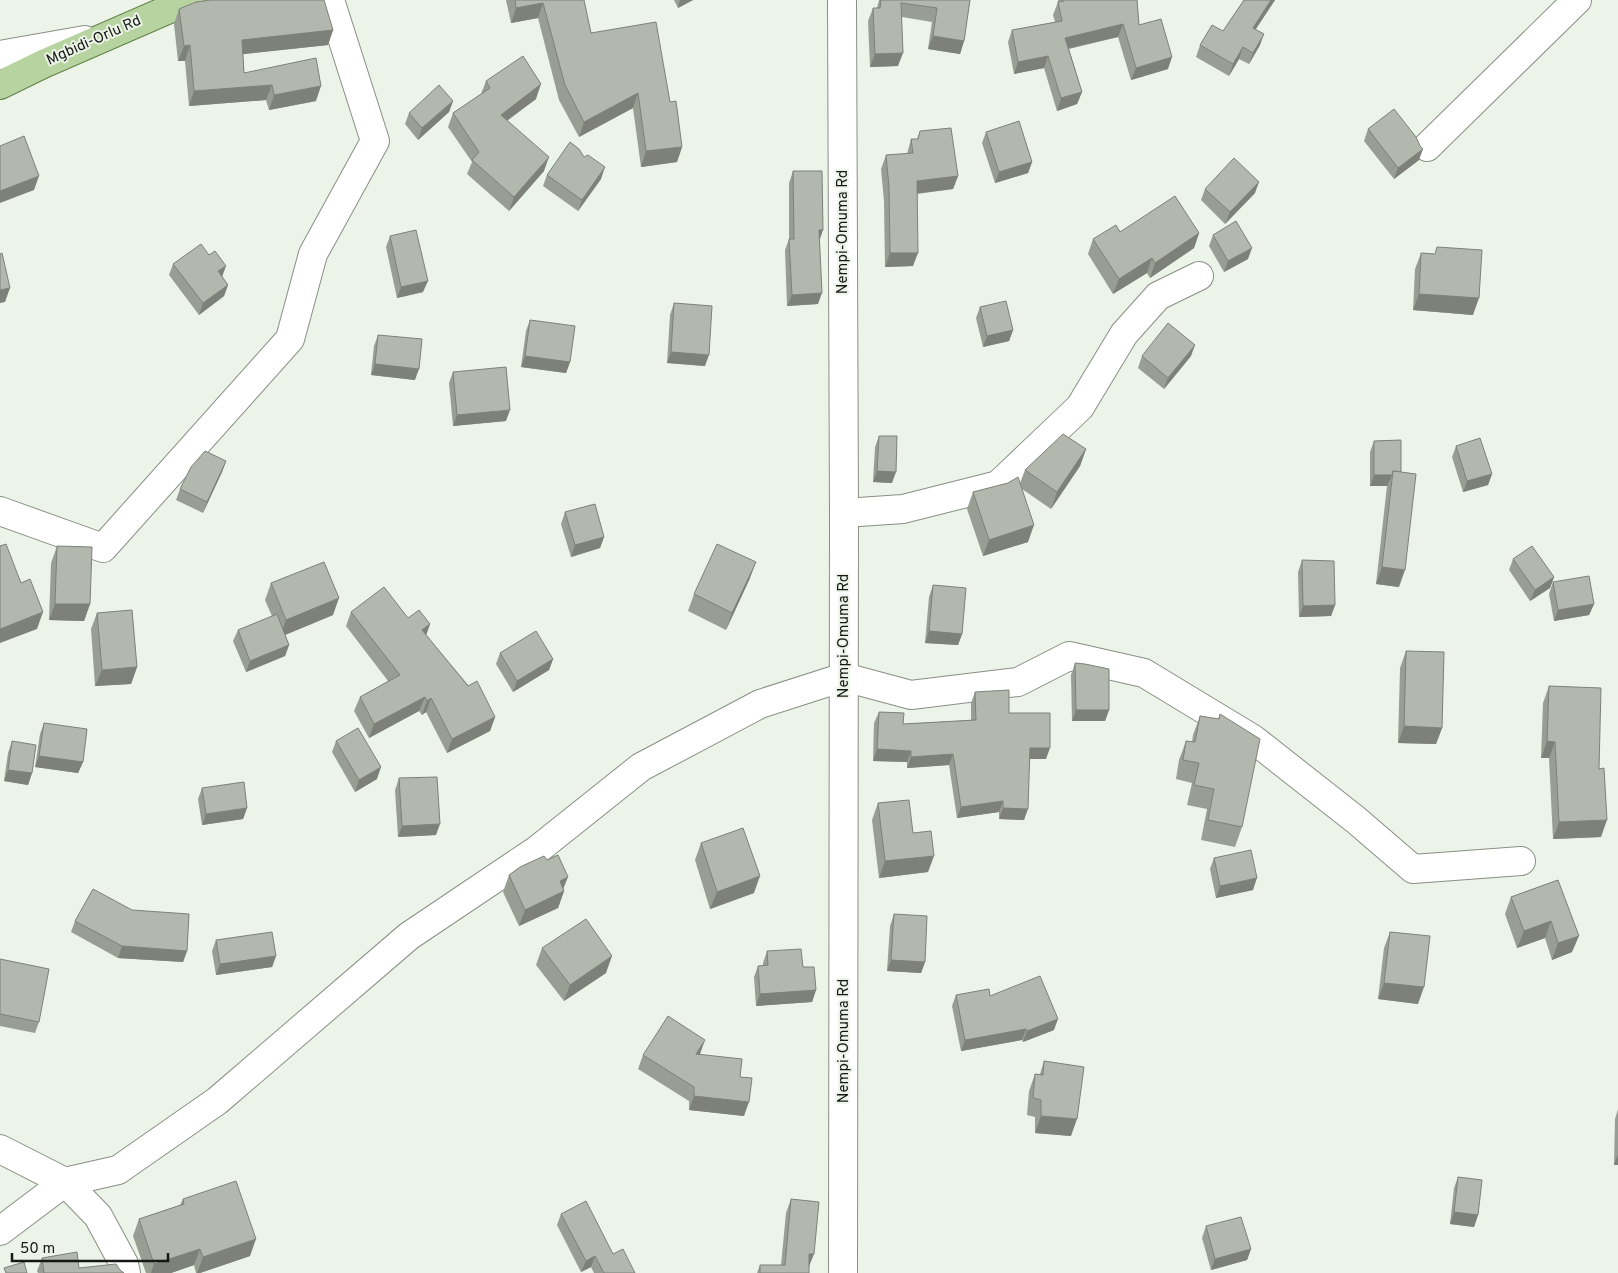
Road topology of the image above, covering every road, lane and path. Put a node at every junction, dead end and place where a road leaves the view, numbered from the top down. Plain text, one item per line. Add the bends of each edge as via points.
1 (190, 0) edge
2 (330, 0) edge
3 (842, 0) edge
4 (1577, 0) edge
5 (105, 36) junction
6 (0, 55) edge
7 (0, 85) edge
8 (1428, 147) dead end
9 (1199, 276) dead end
10 (0, 510) edge
11 (844, 513) junction
12 (844, 677) junction
13 (1521, 861) dead end
14 (0, 1149) edge
15 (65, 1182) junction
16 (0, 1230) edge
17 (126, 1273) edge
18 (843, 1273) edge

1 - 5 main road, Mgbidi-Orlu Rd
2 - 10 street via 375,141 313,254 290,339 103,548
3 - 11 street, Nempi-Omuma Rd
4 - 8 street
5 - 6 street
5 - 7 main road, Mgbidi-Orlu Rd
9 - 11 street via 1158,296 1124,334 1080,407 998,485 902,509
11 - 12 street, Nempi-Omuma Rd
12 - 13 street via 911,695 1018,682 1070,656 1144,673 1253,739 1413,869
12 - 15 street via 760,704 641,767 537,850 409,936 216,1101 118,1170
12 - 18 street, Nempi-Omuma Rd
14 - 15 street
15 - 16 street
15 - 17 street via 98,1216

